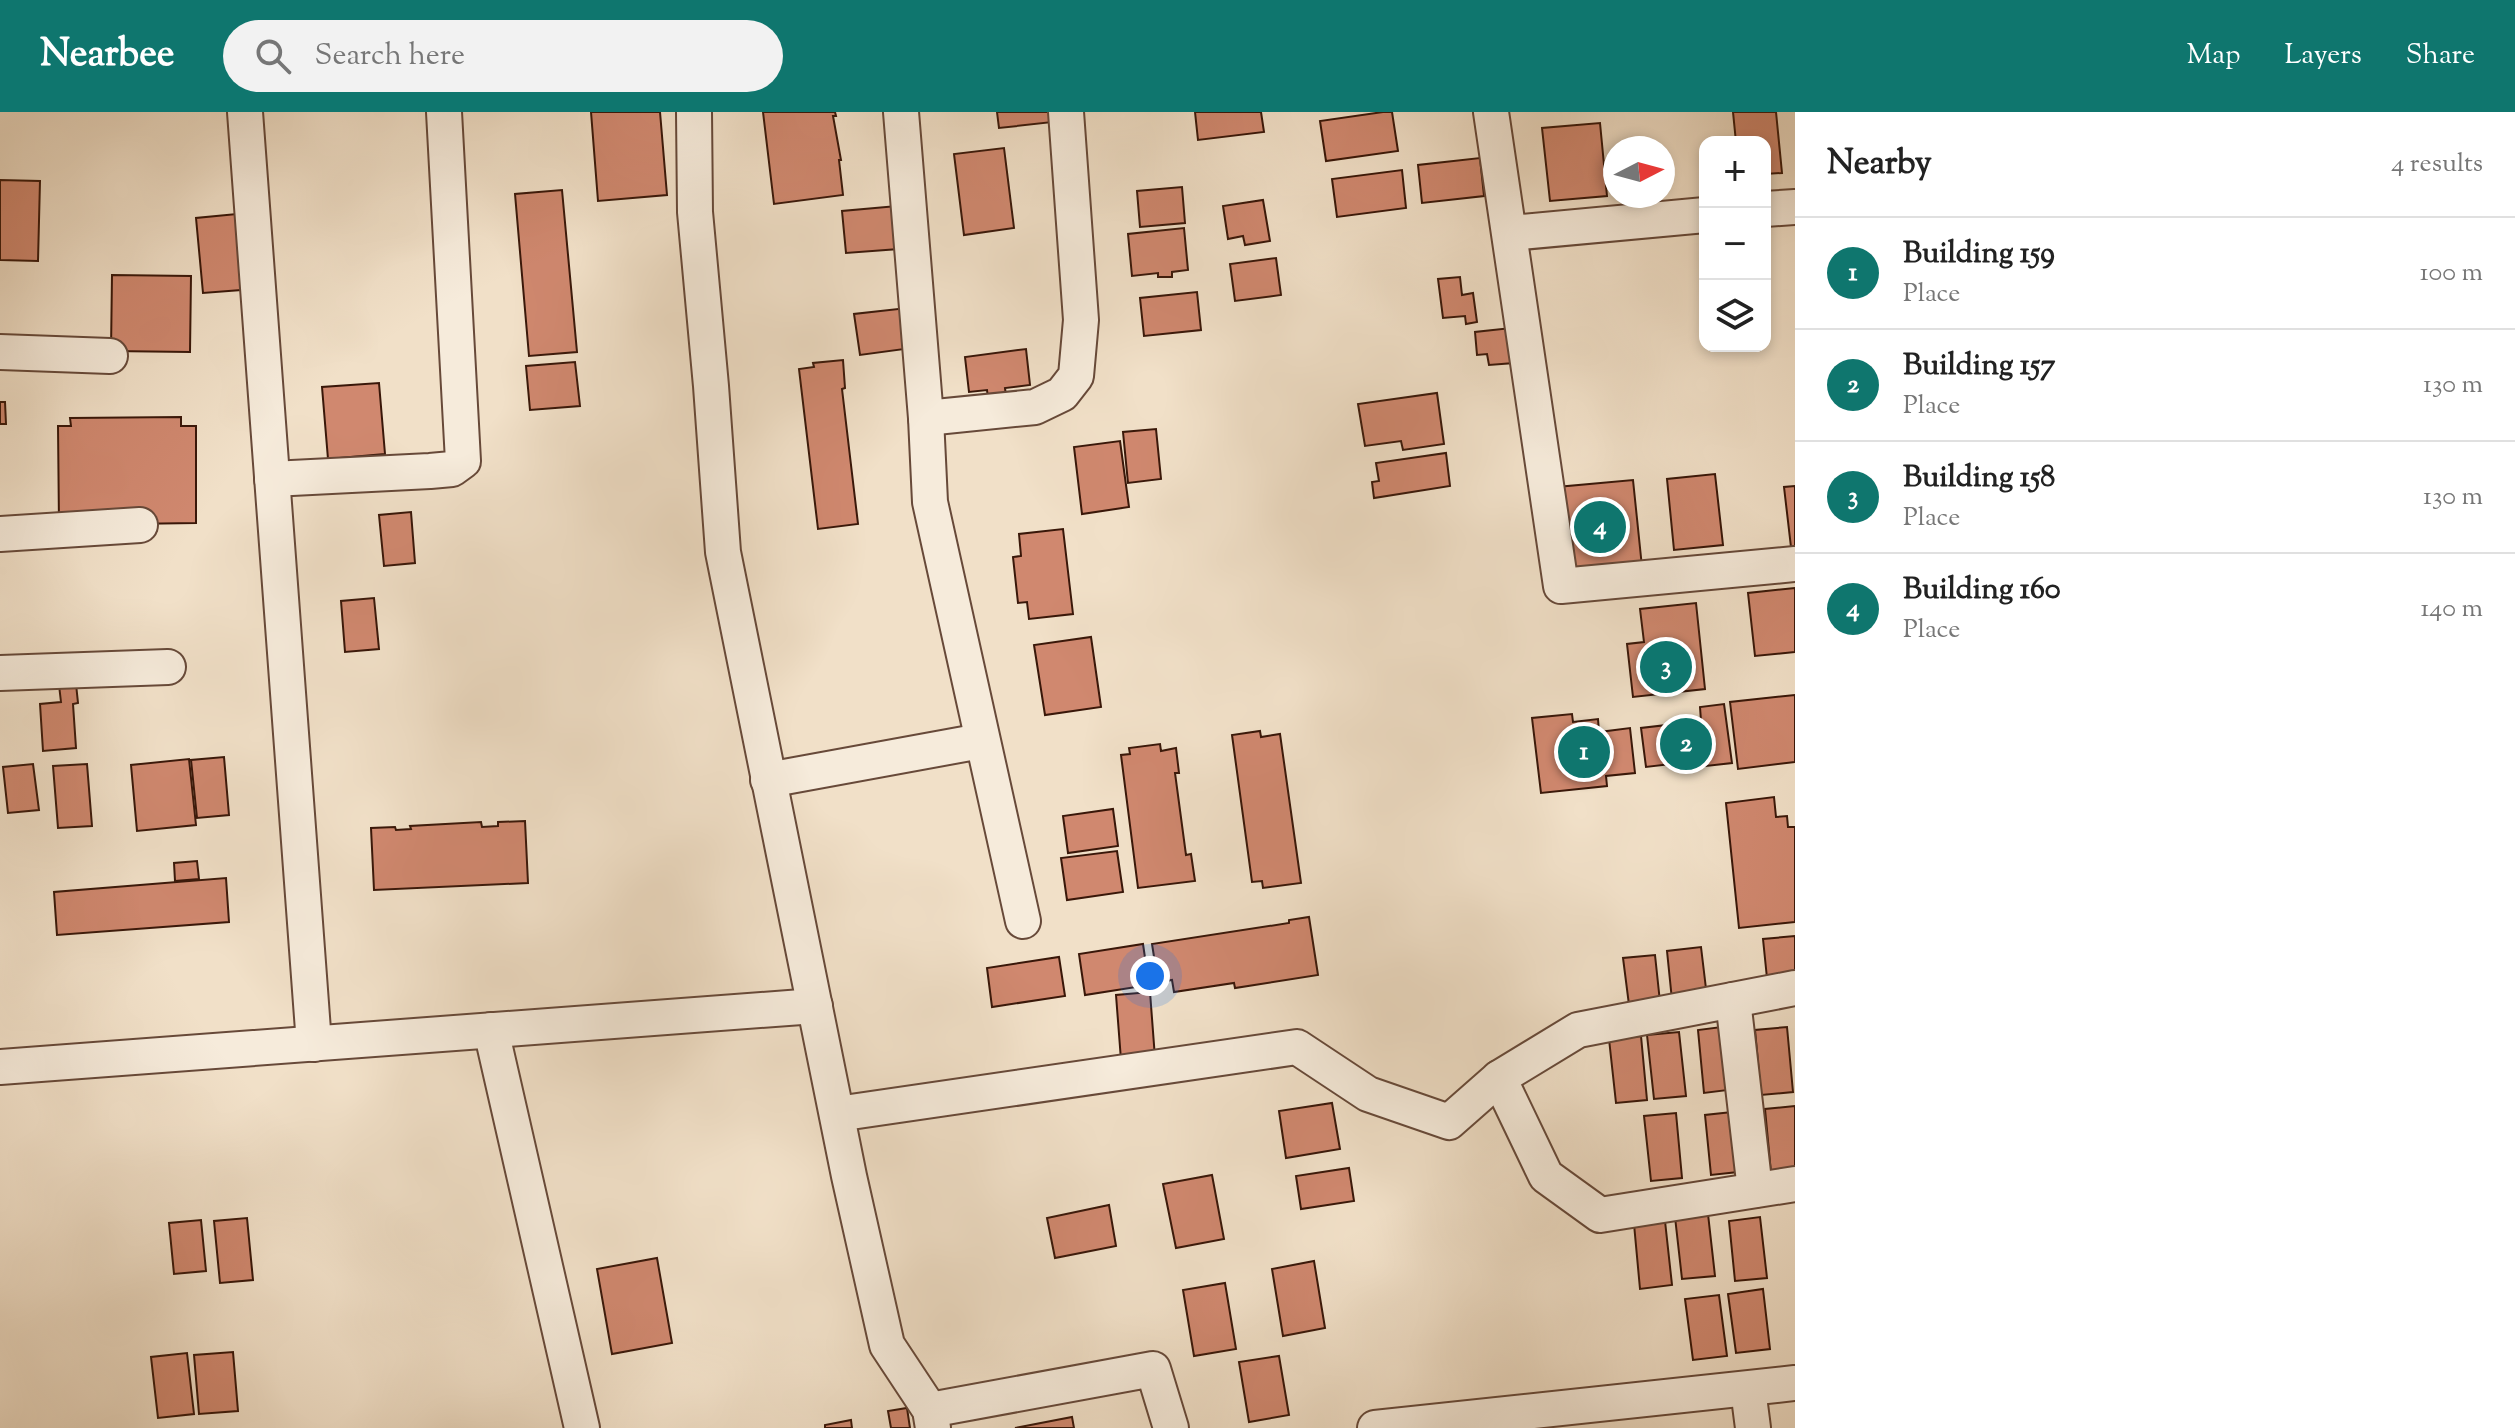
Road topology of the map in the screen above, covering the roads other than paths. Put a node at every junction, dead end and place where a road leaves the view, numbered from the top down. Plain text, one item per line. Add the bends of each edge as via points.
1 (245, 112) edge
2 (444, 112) edge
3 (694, 112) edge
4 (901, 112) edge
5 (1066, 112) edge
6 (1491, 112) edge
7 (1795, 207) edge
8 (1771, 209) edge
9 (1699, 216) edge
10 (1511, 233) junction
11 (0, 352) edge
12 (110, 356) dead end
13 (926, 418) junction
14 (272, 479) junction
15 (140, 525) dead end
16 (0, 534) edge
17 (1795, 564) edge
18 (168, 667) dead end
19 (0, 673) edge
20 (981, 741) junction
21 (768, 780) junction
22 (1023, 921) dead end
23 (1795, 988) edge
24 (1733, 1000) junction
25 (815, 1006) junction
26 (491, 1030) junction
27 (314, 1044) junction
28 (0, 1067) edge
29 (1499, 1078) junction
30 (837, 1114) junction
31 (1795, 1184) edge
32 (1755, 1190) junction
33 (1795, 1383) edge
34 (1748, 1389) junction
35 (931, 1419) edge
36 (582, 1428) edge
37 (1171, 1428) edge
38 (1375, 1428) edge
39 (1753, 1428) edge

1 - 14 street
2 - 14 street via 463,461 452,469
3 - 21 street via 695,212 723,552
4 - 13 street
5 - 13 street via 1081,320 1076,376 1062,394 1035,407
6 - 10 street
7 - 8 street
9 - 10 street
10 - 17 street via 1561,586
11 - 12 street
13 - 20 street via 930,502
14 - 27 street
15 - 16 street
18 - 19 street
20 - 21 street
20 - 22 street
21 - 25 street
23 - 24 street
24 - 29 street via 1578,1030
24 - 32 street
25 - 26 street
25 - 30 street
26 - 27 street
26 - 36 street
27 - 28 street
29 - 30 street via 1449,1122 1368,1094 1297,1047
29 - 32 street via 1546,1176 1600,1215
30 - 35 street via 887,1345
31 - 32 street
33 - 34 street
34 - 38 street
34 - 39 street
35 - 37 street via 1153,1369

